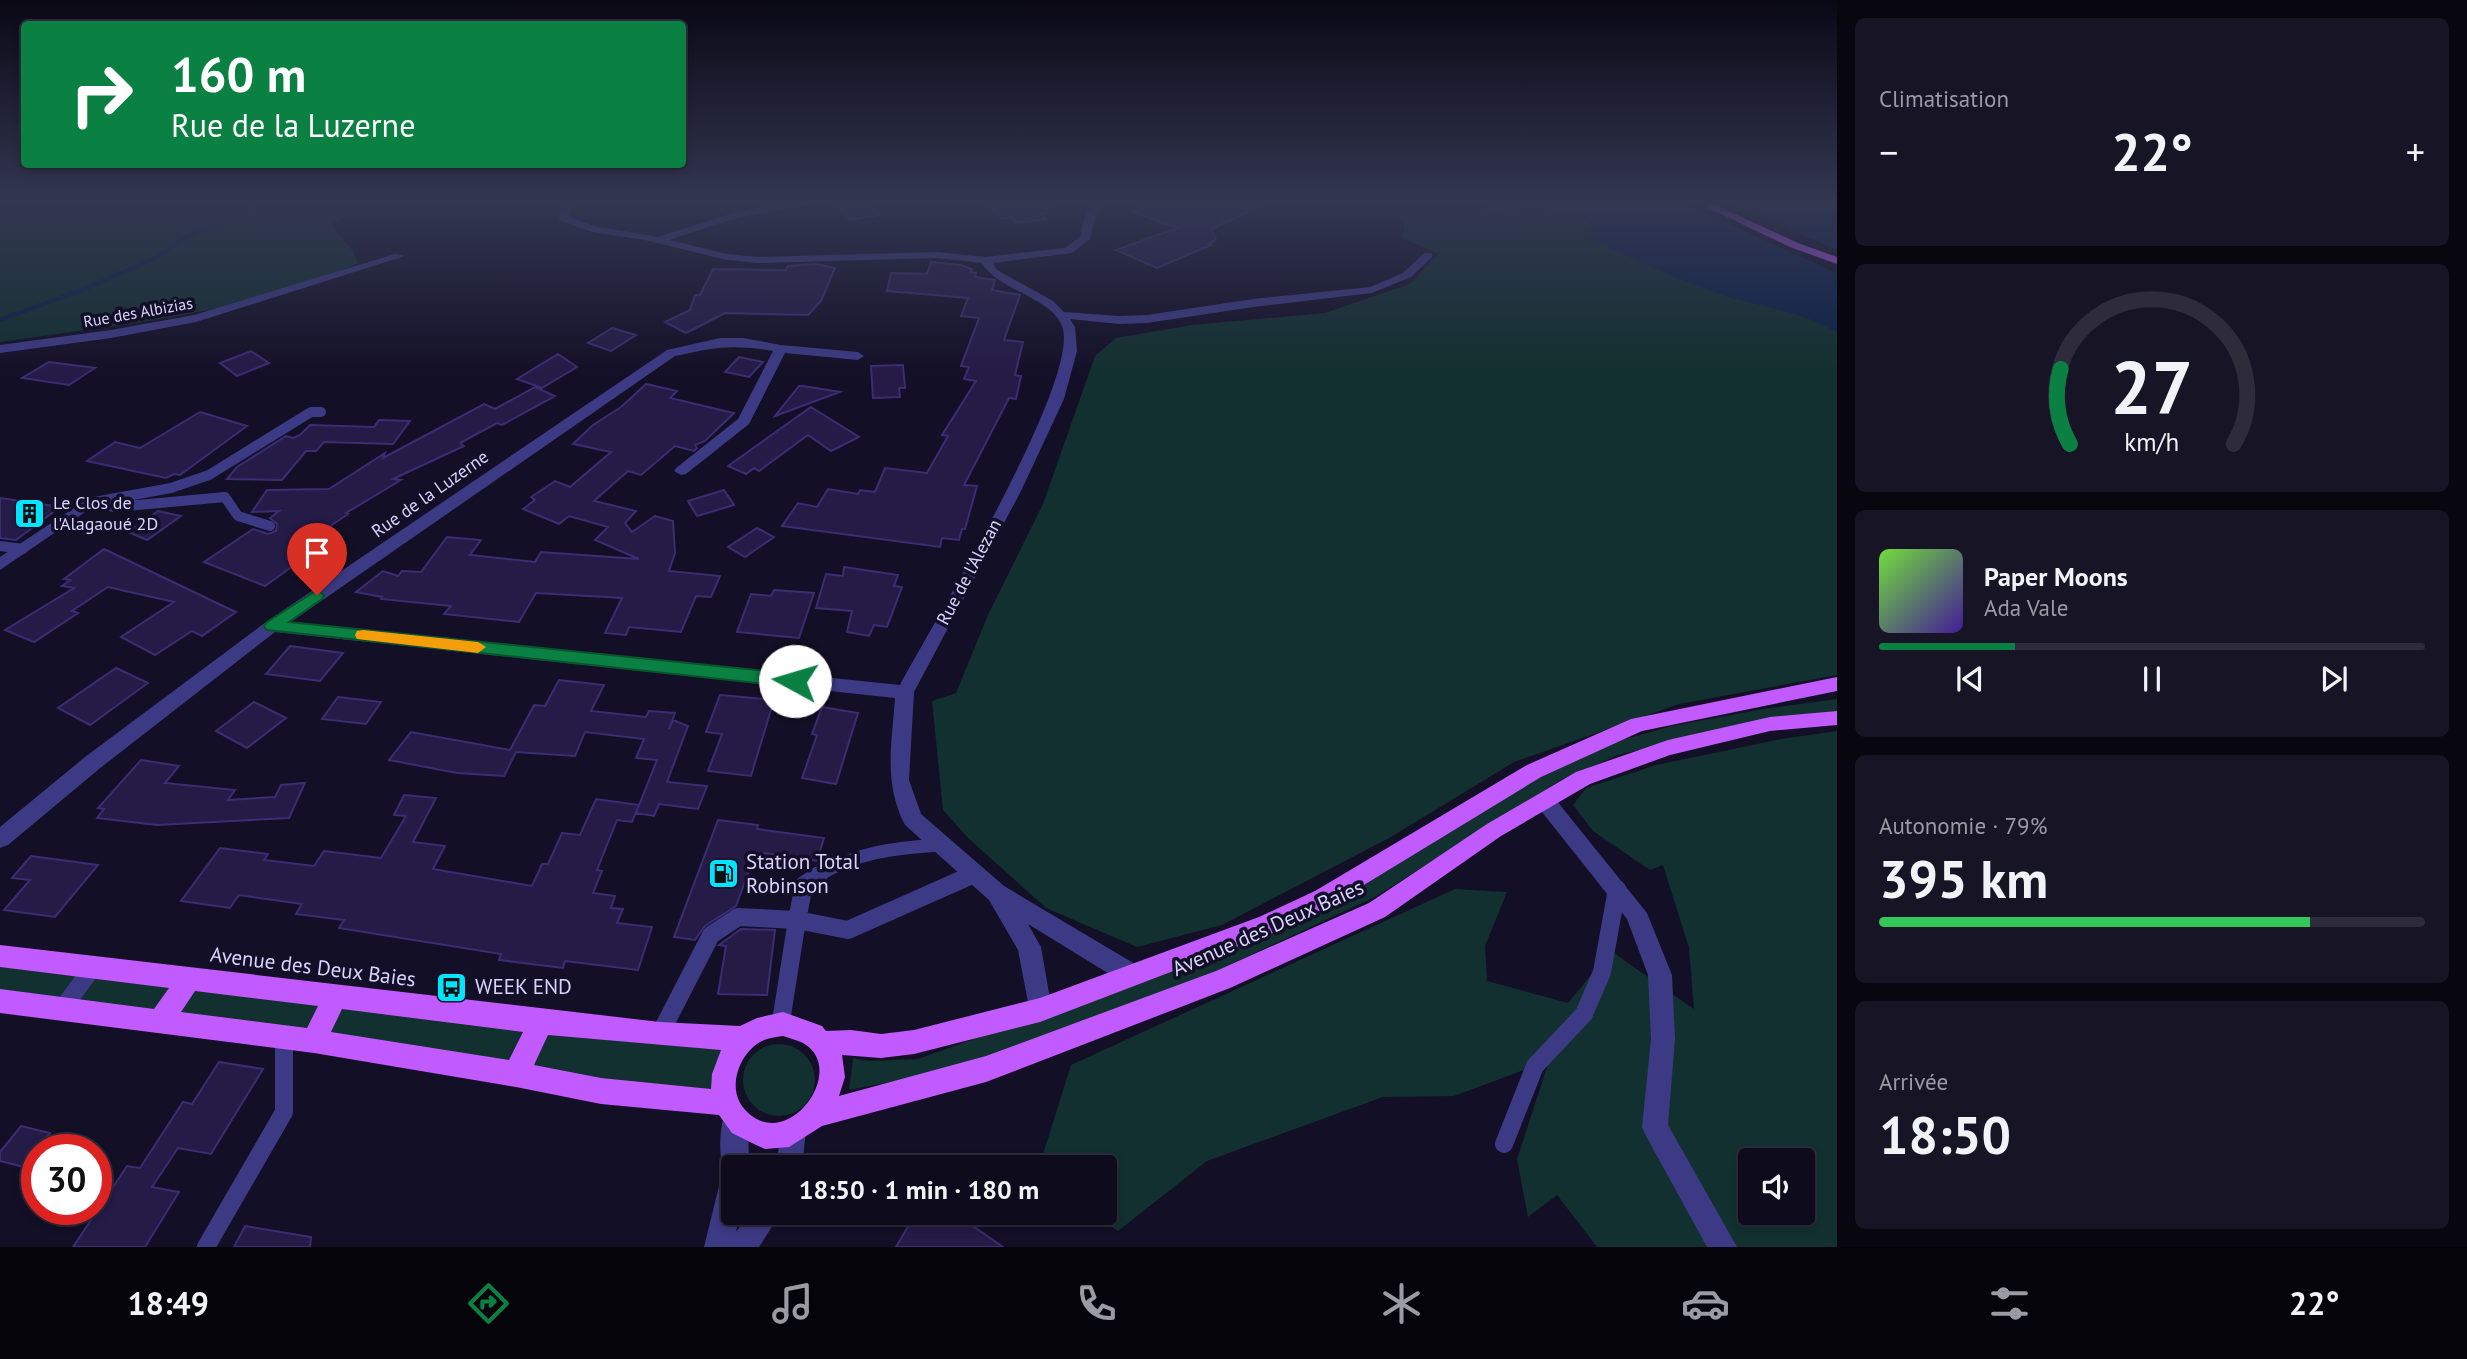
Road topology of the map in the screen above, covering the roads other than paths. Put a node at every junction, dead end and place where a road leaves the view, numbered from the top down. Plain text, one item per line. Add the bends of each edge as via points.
1 (389, 259) edge
2 (750, 259) edge
3 (787, 259) edge
4 (978, 259) edge
5 (997, 259) edge
6 (1424, 259) edge
7 (986, 260) junction
8 (1061, 315) junction
9 (0, 349) edge
10 (781, 349) junction
11 (858, 356) dead end
12 (321, 412) dead end
13 (681, 471) dead end
14 (89, 503) junction
15 (270, 526) dead end
16 (0, 546) edge
17 (23, 549) junction
18 (0, 565) edge
19 (272, 626) junction
20 (1837, 684) edge
21 (905, 692) junction
22 (1837, 718) edge
23 (1545, 801) junction
24 (0, 839) edge
25 (940, 845) junction
26 (975, 874) junction
27 (1616, 889) junction
28 (996, 893) junction
29 (797, 919) junction
30 (0, 956) edge
31 (93, 967) junction
32 (1132, 975) junction
33 (191, 977) junction
34 (335, 997) junction
35 (0, 1001) edge
36 (62, 1009) junction
37 (1040, 1010) junction
38 (159, 1022) junction
39 (541, 1022) junction
40 (783, 1024) junction
41 (660, 1034) junction
42 (284, 1039) junction
43 (745, 1039) junction
44 (314, 1041) junction
45 (823, 1043) junction
46 (516, 1074) junction
47 (731, 1111) junction
48 (820, 1113) junction
49 (793, 1131) junction
50 (1504, 1144) dead end
51 (734, 1155) edge
52 (790, 1155) edge
53 (723, 1225) edge
54 (758, 1225) edge
55 (206, 1247) edge
56 (718, 1247) edge
57 (742, 1247) edge
58 (1723, 1247) edge

1 - 9 street, Rue des Albizias via 196,318
2 - 3 street
4 - 7 street
5 - 7 street
6 - 8 street via 1407,275 1372,290 1147,319
7 - 8 street via 993,272
8 - 21 street, Rue de l'Alezan via 1069,327 1071,351 1057,399
10 - 11 street, Rue de la Luzerne
10 - 13 street via 744,421
10 - 19 street, Rue de la Luzerne via 720,342 671,353
12 - 14 lane via 311,412 209,475 171,488
14 - 15 lane via 116,507 225,497 239,516
14 - 17 street
16 - 17 lane
17 - 18 street
19 - 21 street
19 - 24 street, Rue de la Luzerne
20 - 32 main road, Avenue des Deux Baies via 1637,724 1534,771 1323,898 1267,925
21 - 25 street, Rue de l'Alezan via 899,780 912,818
22 - 23 main road, Avenue des Deux Baies via 1770,724 1668,748 1583,778
23 - 27 street
23 - 48 main road, Avenue des Deux Baies via 1377,910 1223,980 986,1069
25 - 26 street, Rue de l'Alezan
25 - 29 lane via 880,851 833,866 804,885
26 - 28 street, Rue de l'Alezan
26 - 29 lane via 848,930
27 - 50 lane via 1602,972 1584,1014 1535,1066
27 - 58 street via 1636,913 1660,975 1663,1039 1656,1127
28 - 32 street, Rue de l'Alezan
28 - 37 street, Rue de l'Alezan via 1029,947
29 - 40 lane
29 - 41 lane via 738,917 712,934
30 - 31 main road, Avenue des Deux Baies
31 - 33 main road, Avenue des Deux Baies
31 - 36 lane
32 - 37 main road, Avenue des Deux Baies
33 - 34 main road, Avenue des Deux Baies
33 - 38 main road
34 - 39 main road, Avenue des Deux Baies
34 - 44 main road
35 - 36 main road
36 - 38 main road
37 - 45 main road, Avenue des Deux Baies via 914,1042 881,1046
38 - 42 main road
39 - 41 main road, Avenue des Deux Baies
39 - 46 main road
40 - 43 main road
40 - 45 main road via 799,1026
41 - 43 main road, Avenue des Deux Baies
42 - 44 main road
42 - 55 lane via 284,1112
43 - 47 main road via 725,1069 723,1086
44 - 46 main road
45 - 48 main road via 833,1077 830,1096
46 - 47 main road
47 - 49 main road via 747,1129 762,1134
47 - 51 street
48 - 49 main road
49 - 52 street
53 - 56 street
54 - 57 street

